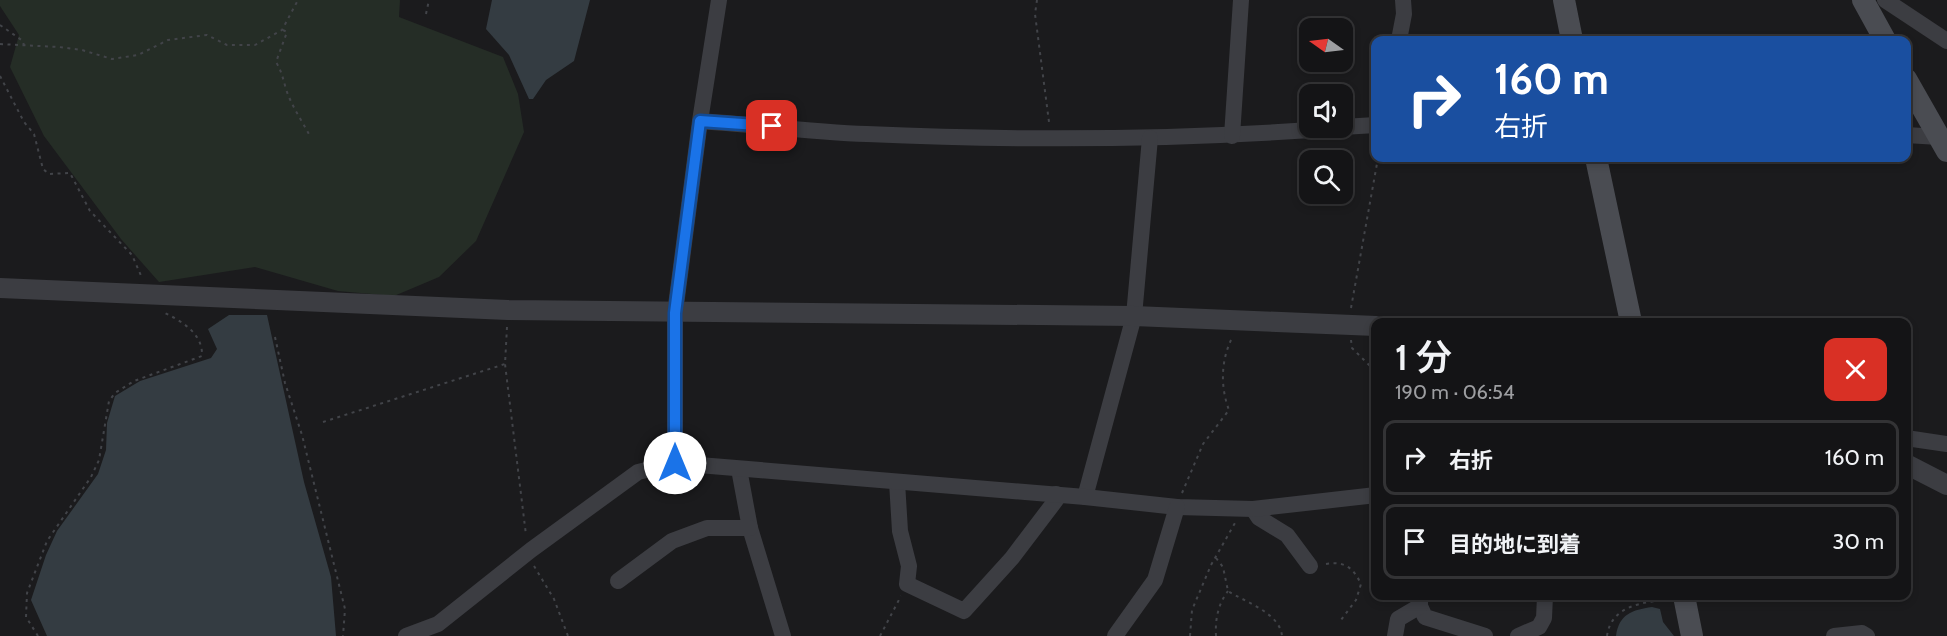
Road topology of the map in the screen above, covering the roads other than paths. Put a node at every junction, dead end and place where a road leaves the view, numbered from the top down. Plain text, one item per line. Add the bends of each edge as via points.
1 (719, 0) edge
2 (1241, 0) edge
3 (1403, 0) edge
4 (1564, 0) edge
5 (1863, 0) edge
6 (1885, 0) edge
7 (1400, 36) edge
8 (1571, 36) edge
9 (1883, 36) edge
10 (1947, 41) edge
11 (1911, 88) edge
12 (700, 121) junction
13 (1371, 124) edge
14 (1353, 126) edge
15 (1299, 130) edge
16 (1232, 136) junction
17 (1911, 136) edge
18 (1150, 138) junction
19 (1943, 144) edge
20 (1597, 162) edge
21 (0, 288) edge
22 (675, 313) junction
23 (1134, 316) junction
24 (1630, 318) edge
25 (1371, 326) edge
26 (1911, 439) edge
27 (1947, 444) edge
28 (675, 463) junction
29 (1911, 467) edge
30 (739, 469) junction
31 (897, 482) junction
32 (1947, 485) edge
33 (1056, 494) junction
34 (1084, 496) junction
35 (1371, 496) edge
36 (1177, 507) junction
37 (1245, 509) junction
38 (750, 528) junction
39 (1310, 566) road end
40 (618, 581) dead end
41 (1545, 600) edge
42 (1685, 600) edge
43 (1420, 601) edge
44 (406, 636) edge
45 (783, 636) edge
46 (1115, 636) edge
47 (1395, 636) edge
48 (1485, 636) edge
49 (1518, 636) edge
50 (1692, 636) edge
51 (1834, 636) edge
52 (1867, 636) edge

1 - 12 street
2 - 16 street
3 - 7 street
4 - 8 main road
5 - 9 main road
6 - 10 street
11 - 19 main road
12 - 18 street via 867,134
12 - 22 street
13 - 14 street
15 - 16 street
16 - 18 street
17 - 19 street
18 - 23 street
20 - 24 main road
21 - 22 street via 508,310
22 - 23 street
22 - 28 street
23 - 25 street
23 - 34 street
26 - 27 street
28 - 30 street
28 - 44 street via 638,472 438,624
29 - 32 street
30 - 31 street
30 - 38 street
31 - 33 street
31 - 33 street via 900,531 909,566 907,584 964,611 1012,558 1056,500
33 - 34 street
34 - 36 street
35 - 37 street
36 - 37 street
36 - 46 street via 1155,580
37 - 39 street via 1287,535
38 - 40 street via 707,528 672,541
38 - 45 street
41 - 49 street via 1539,627
42 - 50 main road
43 - 47 street via 1398,619
43 - 48 street via 1425,617
51 - 52 street

